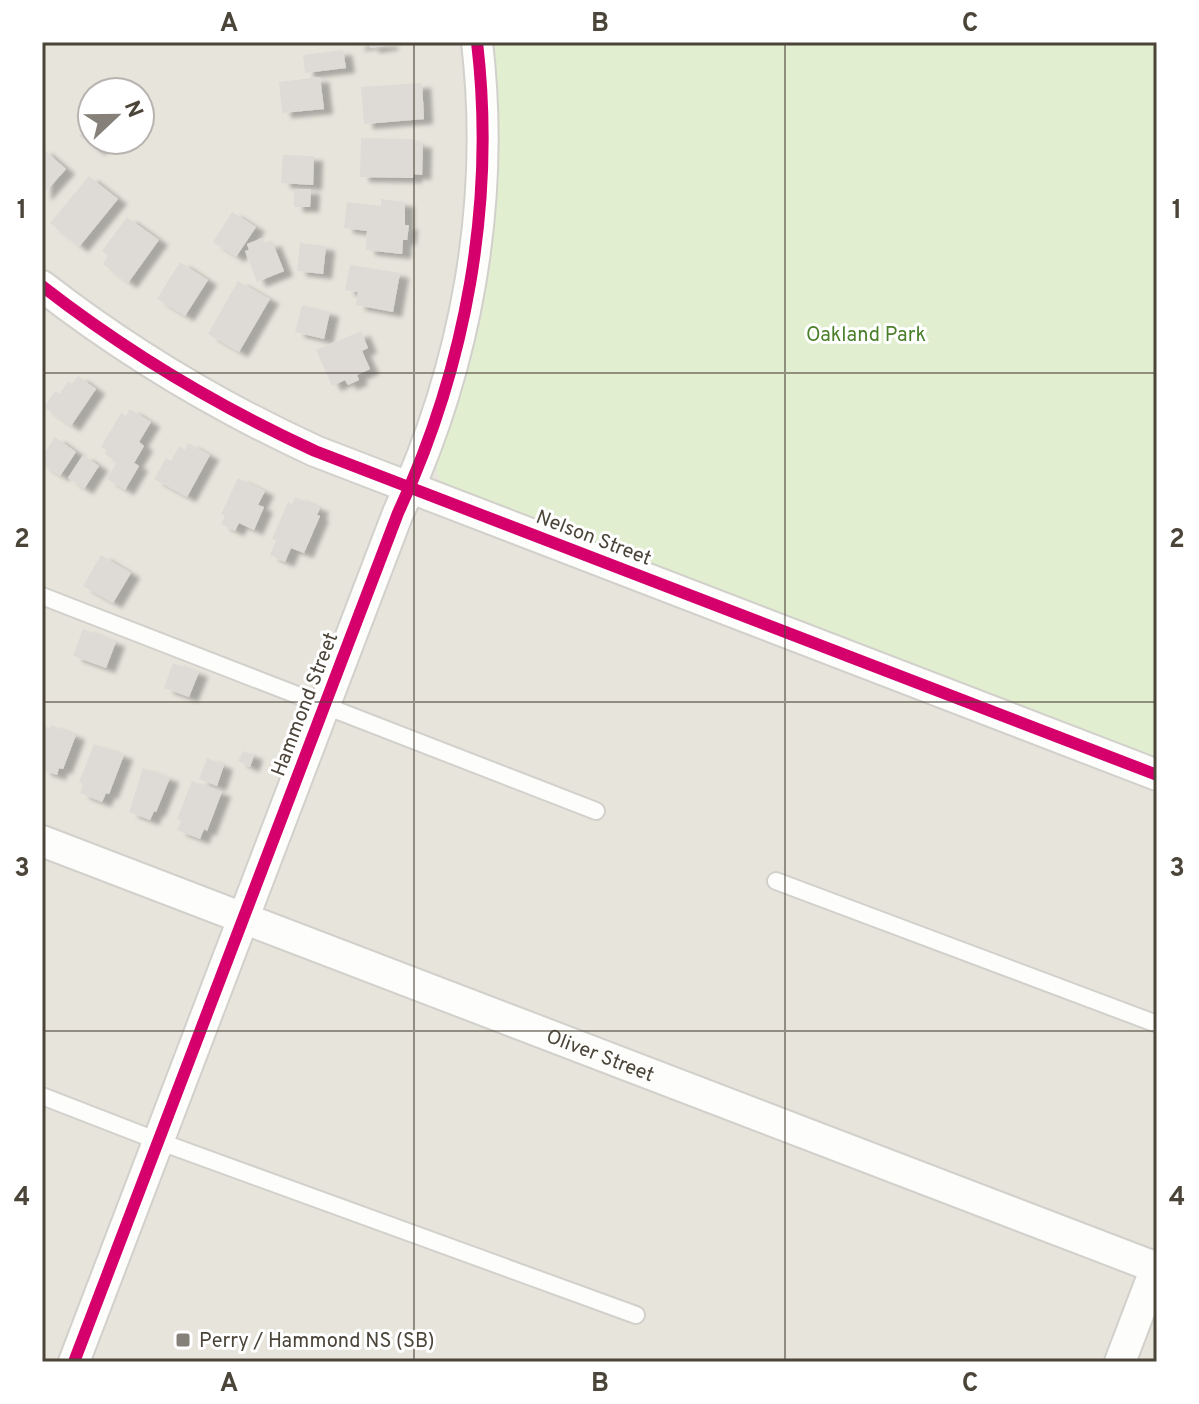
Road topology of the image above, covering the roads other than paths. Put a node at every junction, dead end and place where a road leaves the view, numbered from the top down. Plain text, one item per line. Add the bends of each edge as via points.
1 (477, 42) edge
2 (42, 286) edge
3 (410, 488) junction
4 (42, 596) edge
5 (324, 707) junction
6 (1157, 775) edge
7 (596, 811) dead end
8 (42, 841) edge
9 (776, 881) dead end
10 (243, 918) junction
11 (1157, 1024) edge
12 (42, 1096) edge
13 (158, 1141) junction
14 (1157, 1267) edge
15 (636, 1315) dead end
16 (74, 1362) edge
17 (1120, 1362) edge

1 - 3 street, Hammond Street via 482,163 471,280 446,391
2 - 3 street, Nelson Street via 114,339 224,407 315,451
3 - 5 street, Hammond Street
3 - 6 street, Nelson Street
4 - 5 lane
5 - 7 lane
5 - 10 street, Hammond Street
8 - 10 street, Oliver Street
9 - 11 lane
10 - 13 street, Hammond Street
10 - 14 street, Oliver Street
12 - 13 lane
13 - 15 lane
13 - 16 street, Hammond Street
14 - 17 street

